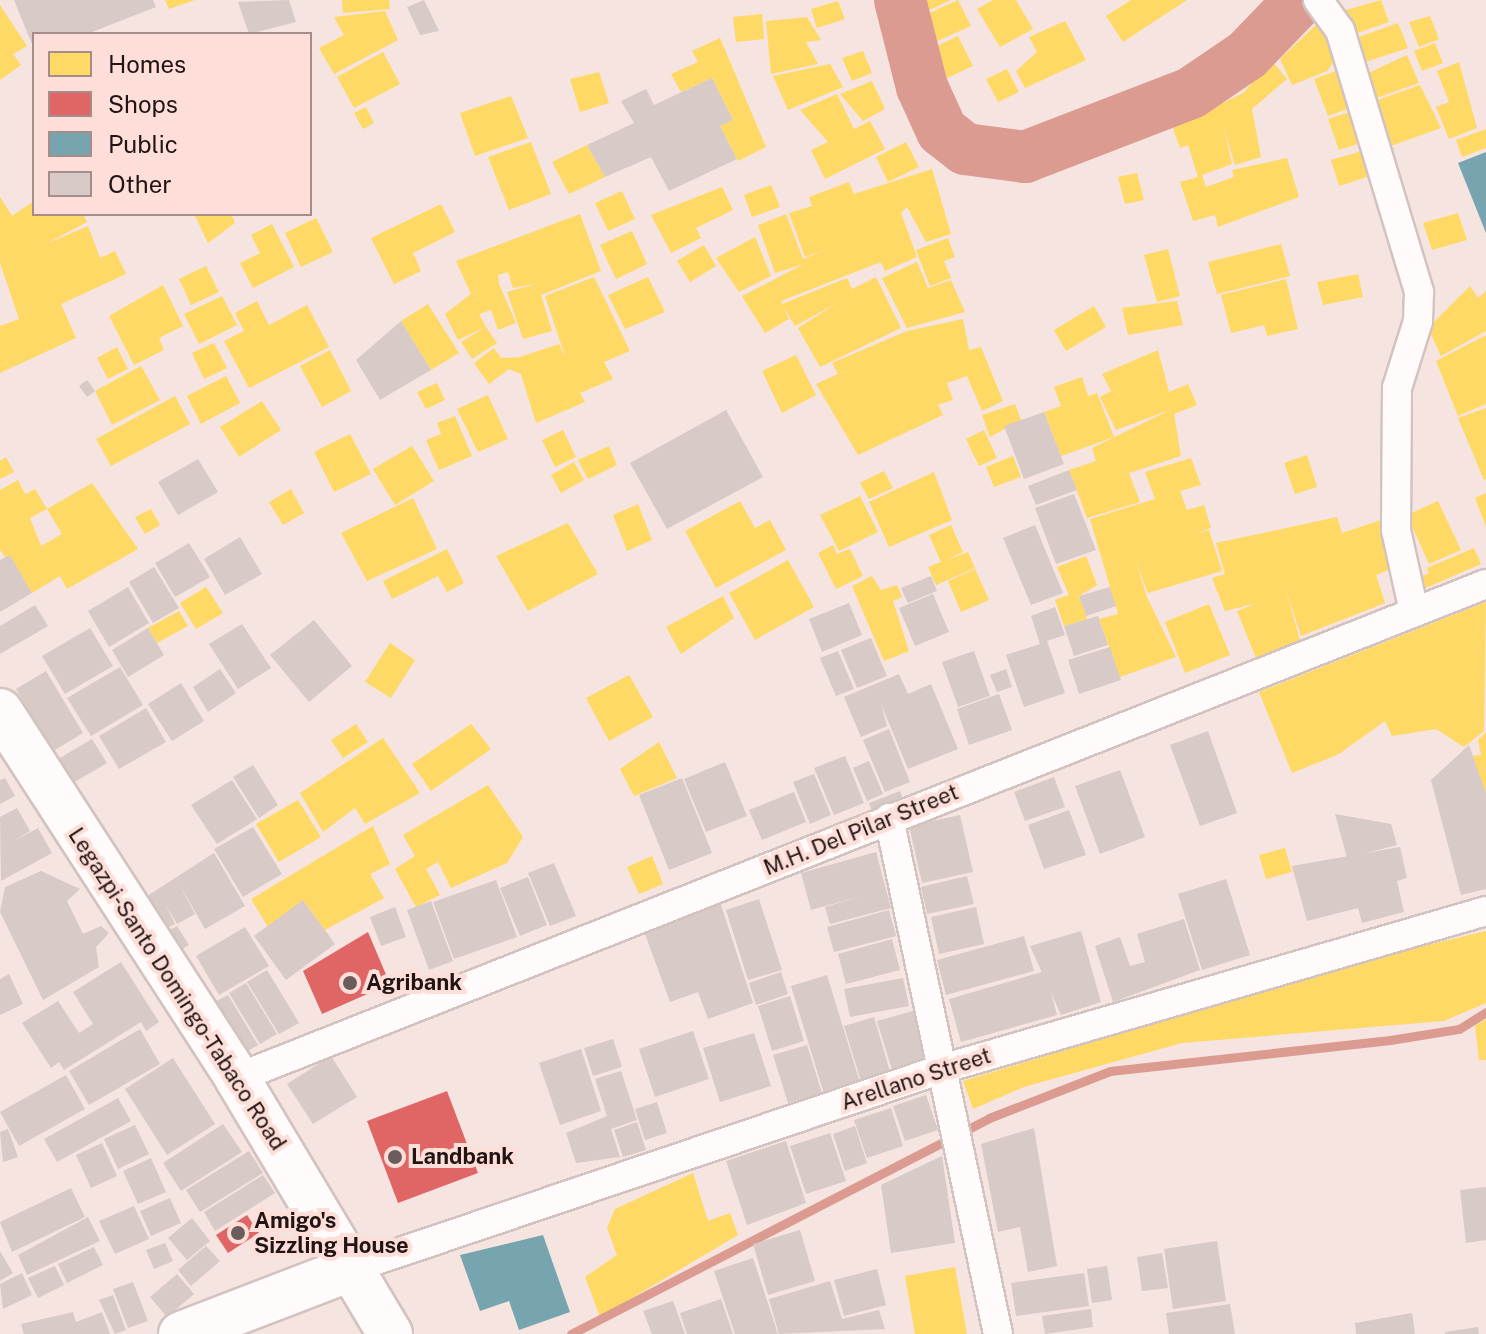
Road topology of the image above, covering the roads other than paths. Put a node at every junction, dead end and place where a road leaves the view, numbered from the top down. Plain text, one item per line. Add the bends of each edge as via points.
1 (1324, 5) edge
2 (1486, 584) edge
3 (1414, 612) junction
4 (0, 711) edge
5 (889, 818) junction
6 (1486, 911) edge
7 (945, 1068) junction
8 (237, 1078) junction
9 (353, 1268) junction
10 (181, 1334) edge
11 (390, 1334) edge
12 (998, 1334) edge

1 - 3 street via 1376,139 1419,292 1418,321 1397,388 1396,530
2 - 3 street, M.H. Del Pilar Street
3 - 5 street, M.H. Del Pilar Street
4 - 8 main road, Legazpi-Santo Domingo-Tabaco Road
5 - 7 street
5 - 8 street, M.H. Del Pilar Street
6 - 7 street, Arellano Street
7 - 9 street, Arellano Street
7 - 12 street
8 - 9 main road, Legazpi-Santo Domingo-Tabaco Road
9 - 10 main road
9 - 11 main road, Legazpi-Santo Domingo-Tabaco Road

